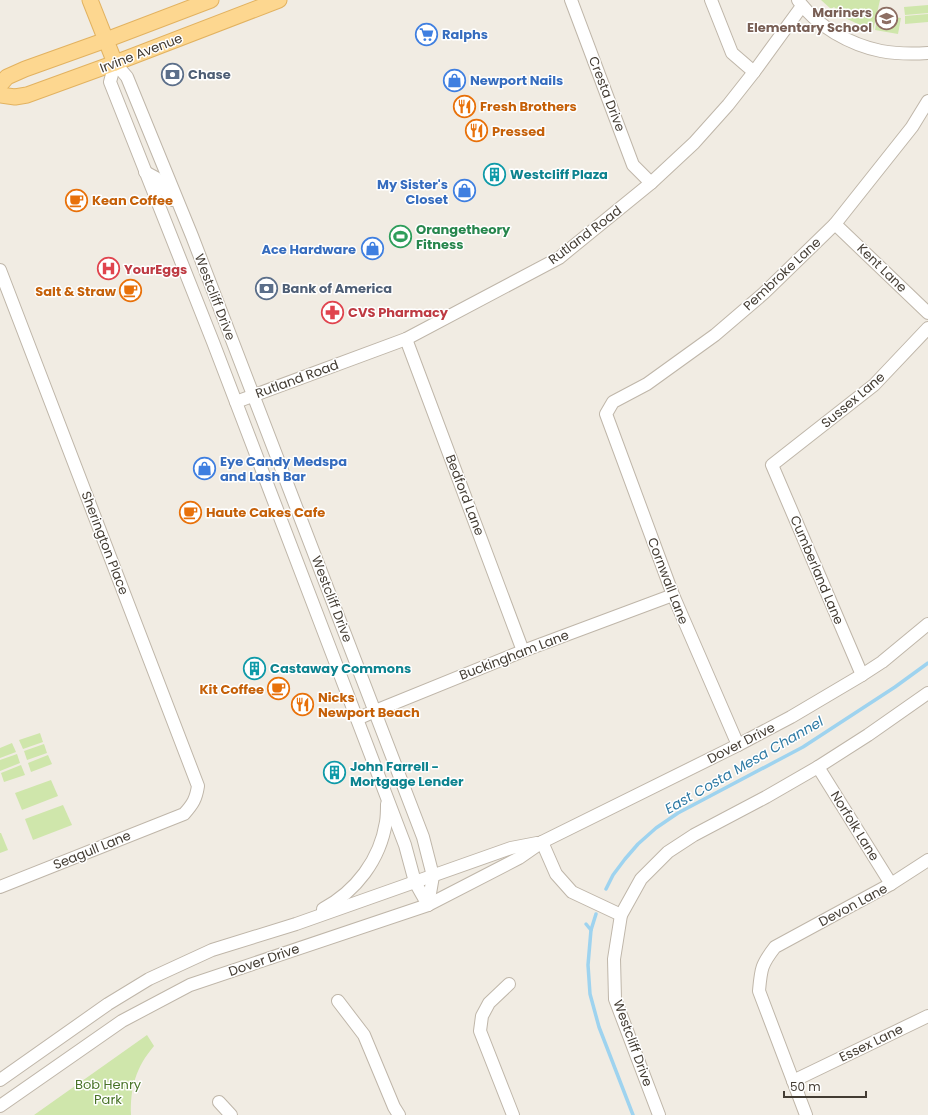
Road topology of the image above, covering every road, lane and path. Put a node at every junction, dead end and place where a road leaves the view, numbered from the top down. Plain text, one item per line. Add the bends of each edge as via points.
1 (90, 0) edge
2 (211, 0) edge
3 (279, 0) edge
4 (571, 0) edge
5 (711, 0) edge
6 (800, 3) edge
7 (106, 40) junction
8 (928, 53) edge
9 (116, 63) junction
10 (754, 72) junction
11 (0, 85) edge
12 (0, 95) edge
13 (928, 101) edge
14 (145, 172) junction
15 (651, 183) junction
16 (182, 213) junction
17 (835, 224) junction
18 (0, 270) edge
19 (208, 278) junction
20 (190, 284) junction
21 (928, 313) edge
22 (928, 328) edge
23 (406, 339) junction
24 (253, 394) junction
25 (236, 402) junction
26 (606, 414) joint
27 (772, 465) joint
28 (673, 595) junction
29 (928, 624) edge
30 (523, 651) junction
31 (862, 675) junction
32 (928, 693) edge
33 (375, 710) junction
34 (357, 719) junction
35 (738, 745) junction
36 (818, 767) junction
37 (387, 798) junction
38 (184, 814) joint
39 (542, 842) junction
40 (928, 860) edge
41 (433, 876) junction
42 (415, 882) junction
43 (891, 884) junction
44 (0, 887) edge
45 (428, 905) junction
46 (621, 915) junction
47 (296, 924) junction
48 (509, 984) dead end
49 (338, 1001) dead end
50 (108, 1004) junction
51 (928, 1016) edge
52 (122, 1021) junction
53 (0, 1080) edge
54 (793, 1081) junction
55 (219, 1102) dead end
56 (0, 1106) edge
57 (231, 1115) edge
58 (399, 1115) edge
59 (514, 1115) edge
60 (659, 1115) edge
61 (806, 1115) edge

1 - 7 main road
2 - 7 main road, Irvine Avenue
3 - 9 main road, Irvine Avenue
4 - 15 street, Cresta Drive via 633,165
5 - 10 street via 732,53
6 - 8 street via 831,30 860,45 891,53
6 - 10 street, Rutland Road
7 - 9 main road
7 - 11 main road, Irvine Avenue via 7,77
9 - 12 main road, Irvine Avenue via 27,94 15,97
9 - 14 street, Westcliff Drive via 110,82
9 - 16 street, Westcliff Drive via 127,77
10 - 15 street, Rutland Road via 694,143
13 - 17 street, Pembroke Lane via 912,127
14 - 16 street via 156,178
14 - 20 street, Westcliff Drive
15 - 23 street, Rutland Road via 559,258
16 - 19 street, Westcliff Drive
17 - 21 street, Kent Lane
17 - 26 street, Pembroke Lane via 764,294 715,335 647,384 614,402
18 - 38 street, Sherington Place via 195,777 198,786 196,796 192,806
19 - 20 street
19 - 24 street, Westcliff Drive
20 - 25 street, Westcliff Drive
22 - 27 street, Sussex Lane via 874,385
23 - 24 street, Rutland Road
23 - 30 street, Bedford Lane
24 - 25 street, Rutland Road
24 - 33 street, Westcliff Drive
25 - 34 street, Westcliff Drive
26 - 28 street, Cornwall Lane
27 - 31 street, Cumberland Lane
28 - 30 street, Buckingham Lane
28 - 35 street, Cornwall Lane
29 - 31 street, Dover Drive
30 - 33 street, Buckingham Lane
31 - 35 street, Dover Drive
32 - 36 street
33 - 34 street, Buckingham Lane
33 - 41 street, Westcliff Drive via 423,837
34 - 37 street, Westcliff Drive
35 - 39 street, Dover Drive
36 - 43 street, Norfolk Lane
36 - 46 street via 668,852 641,879
37 - 42 street, Westcliff Drive via 405,845
37 - 47 street via 386,822 381,842 362,876 350,890 334,902
38 - 44 street, Seagull Lane
39 - 41 street, Dover Drive via 511,848
39 - 45 street, Dover Drive via 519,858
39 - 46 street via 556,874 572,892
40 - 43 street, Devon Lane
41 - 42 street, Dover Drive
41 - 45 street, Westcliff Drive
42 - 45 street, Westcliff Drive
42 - 47 street, Dover Drive
43 - 54 street, Devon Lane via 775,947 764,961 760,973 760,991
45 - 52 street, Dover Drive via 190,985
46 - 60 street, Westcliff Drive via 614,959 615,999
47 - 50 street, Dover Drive via 212,950 149,979
48 - 59 street via 488,1003 482,1016 480,1031
49 - 58 street via 364,1035
50 - 52 street
50 - 53 street, Dover Drive
51 - 54 street, Essex Lane
52 - 56 street, Dover Drive
54 - 61 street
55 - 57 street

